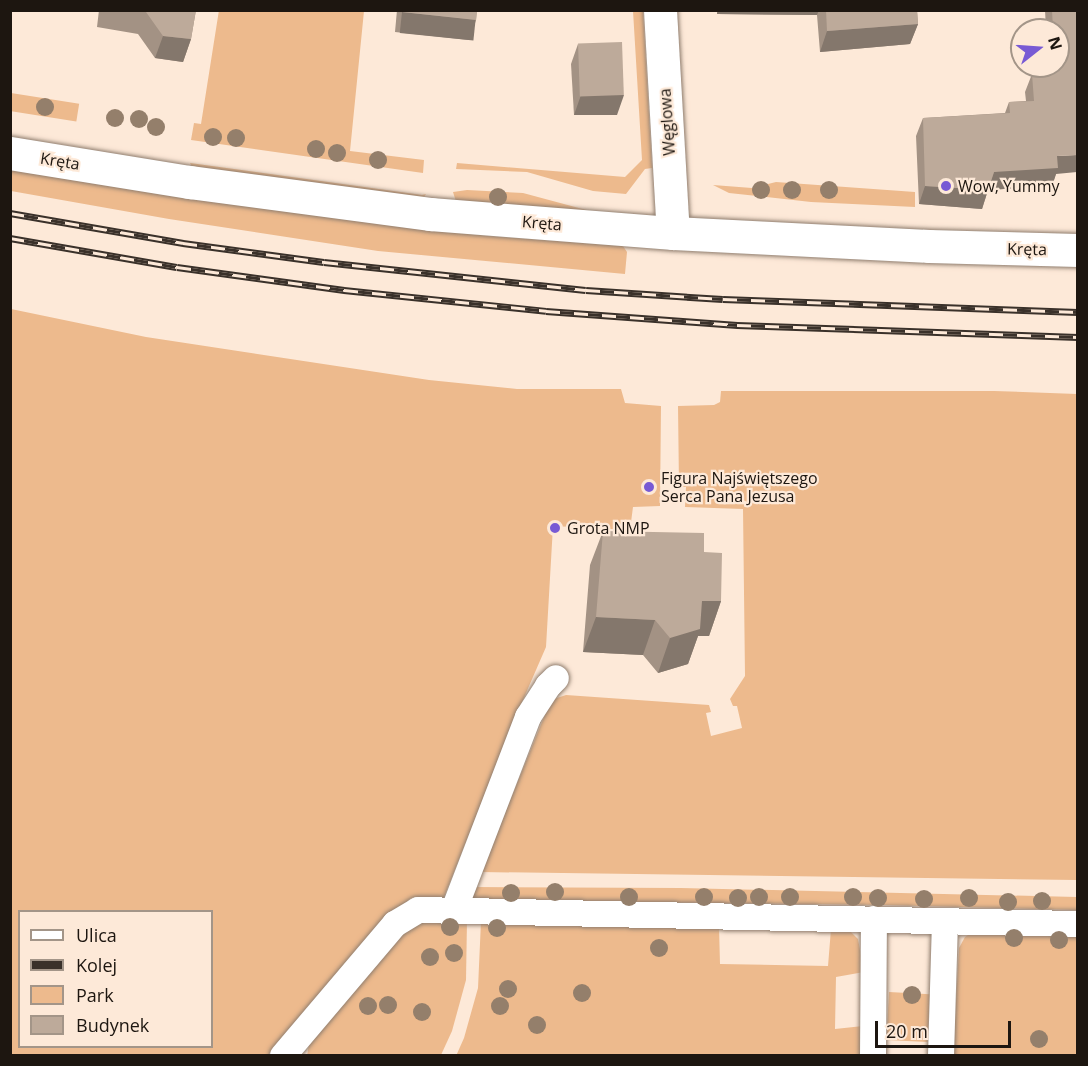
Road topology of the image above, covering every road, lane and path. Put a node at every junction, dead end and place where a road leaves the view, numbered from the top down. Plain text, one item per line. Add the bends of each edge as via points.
1 (660, 10) edge
2 (10, 153) edge
3 (673, 233) junction
4 (1077, 250) edge
5 (556, 678) dead end
6 (454, 910) junction
7 (874, 919) junction
8 (945, 921) junction
9 (1077, 924) edge
10 (283, 1056) edge
11 (873, 1056) edge
12 (941, 1056) edge

1 - 3 street, Węglowa
2 - 3 street, Kręta via 430,214
3 - 4 street, Kręta
5 - 6 lane via 528,717
6 - 7 lane
6 - 10 lane via 418,910 396,924
7 - 8 lane
7 - 11 lane
8 - 9 lane
8 - 12 lane

